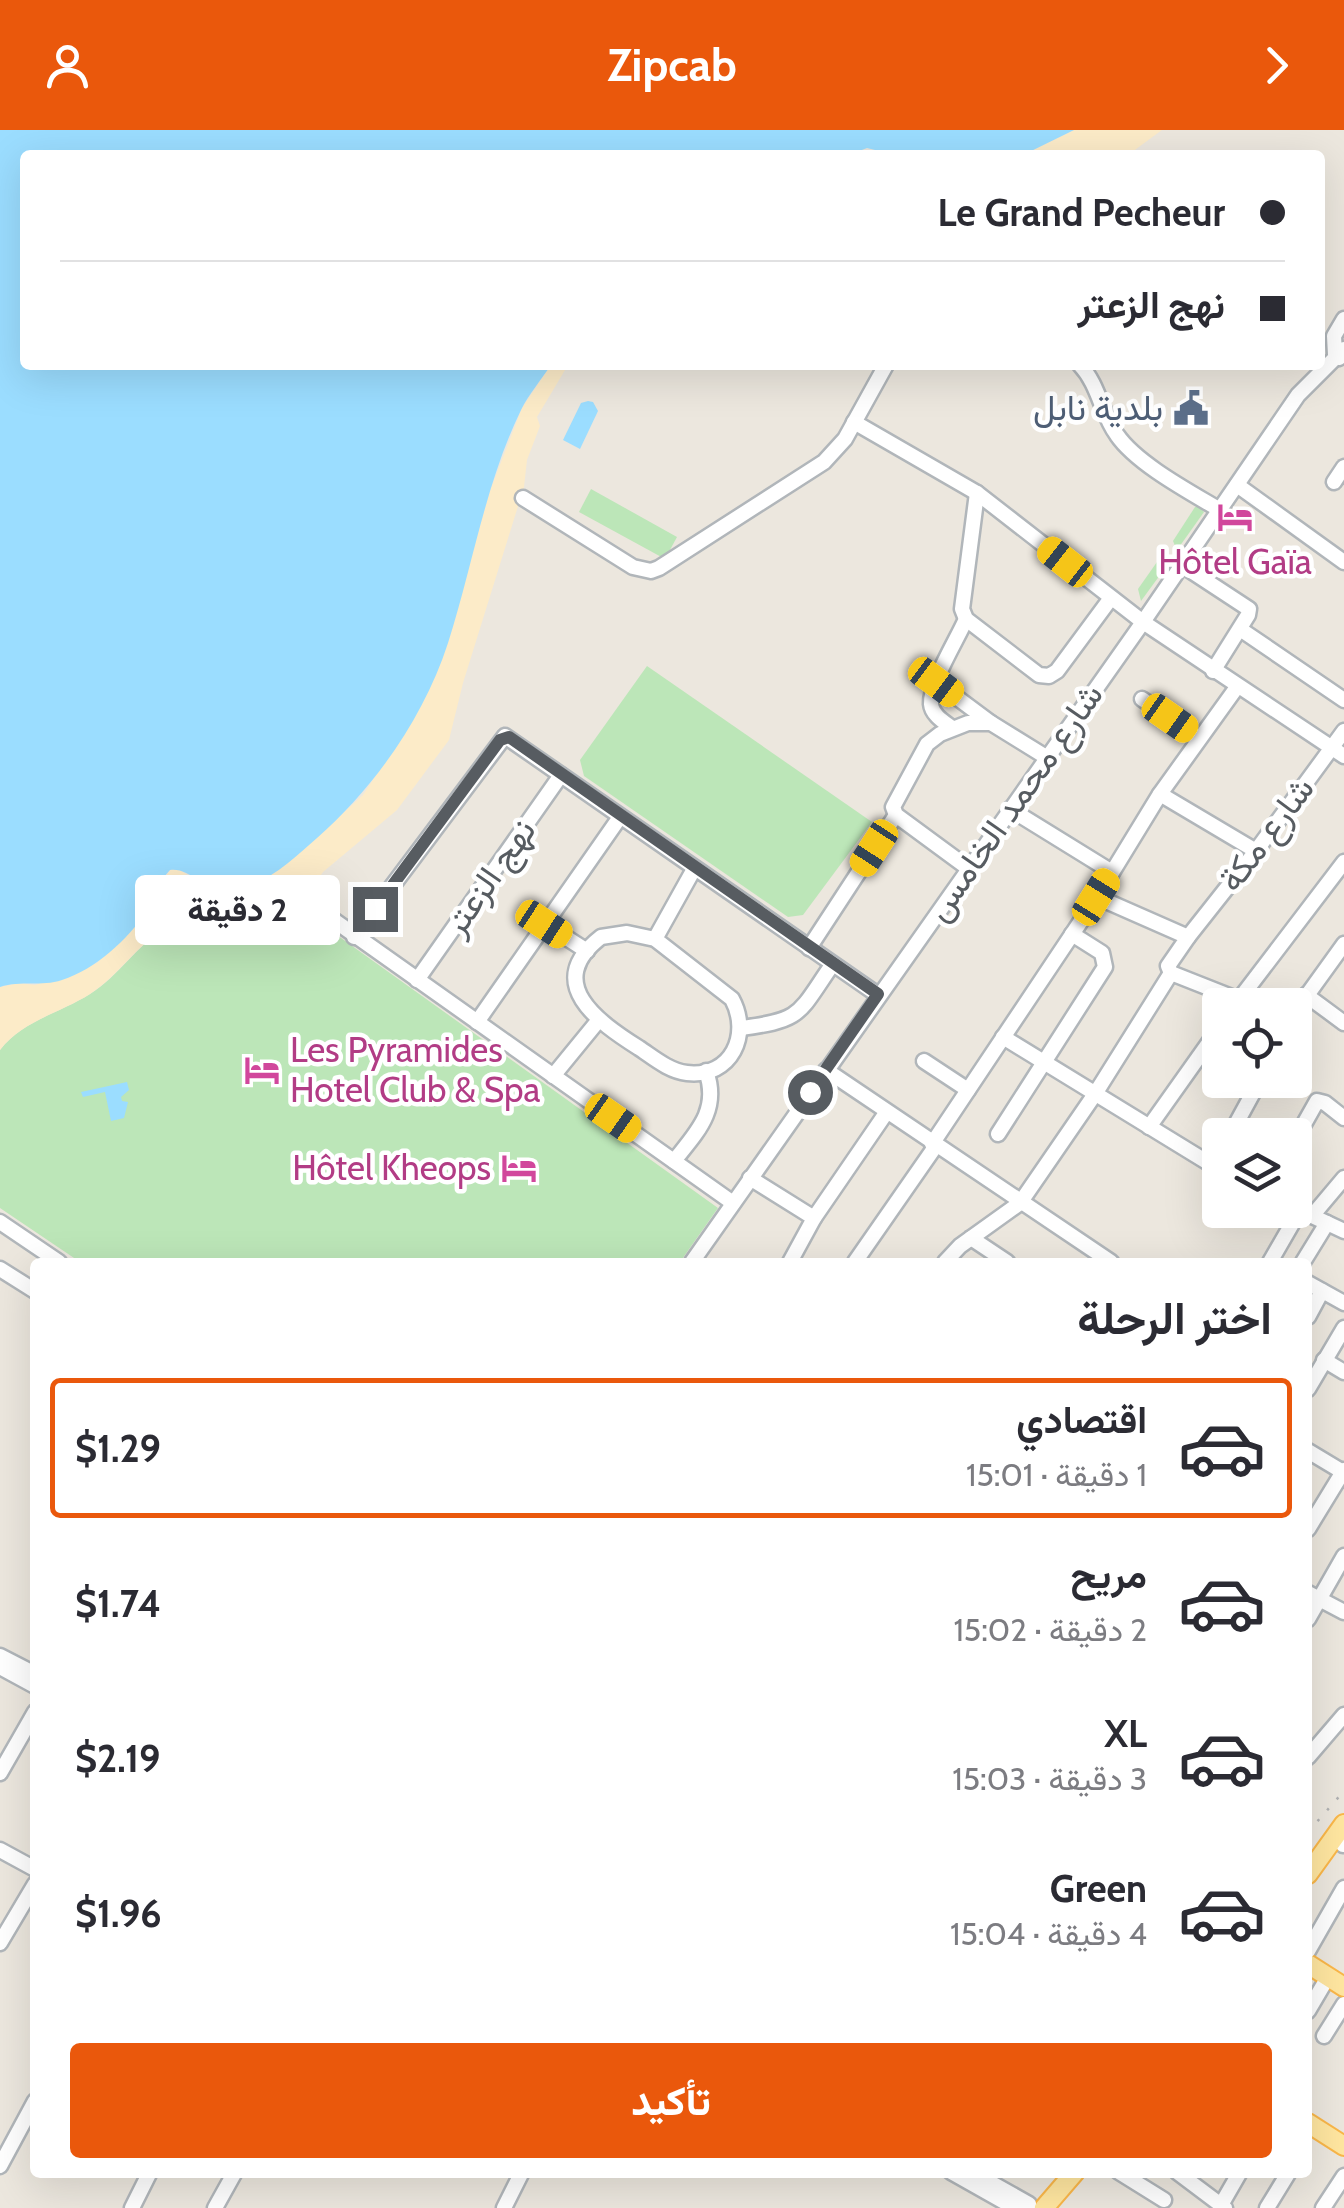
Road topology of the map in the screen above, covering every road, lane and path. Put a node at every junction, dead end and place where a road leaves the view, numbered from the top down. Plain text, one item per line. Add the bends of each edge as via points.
1 (1344, 319) edge
2 (1341, 355) edge
3 (883, 370) edge
4 (1085, 370) edge
5 (854, 422) junction
6 (1344, 467) edge
7 (1334, 482) dead end
8 (1238, 485) junction
9 (977, 493) junction
10 (523, 498) dead end
11 (1220, 510) junction
12 (1344, 562) edge
13 (1182, 566) junction
14 (1111, 598) junction
15 (966, 620) junction
16 (1143, 622) junction
17 (1240, 629) junction
18 (1213, 670) junction
19 (936, 682) junction
20 (1237, 687) junction
21 (1142, 699) dead end
22 (1344, 700) edge
23 (991, 723) junction
24 (952, 728) junction
25 (1344, 730) edge
26 (1198, 737) junction
27 (1338, 752) edge
28 (1046, 757) junction
29 (560, 775) junction
30 (1160, 794) junction
31 (1010, 809) junction
32 (896, 816) junction
33 (620, 817) junction
34 (1256, 851) junction
35 (1344, 862) edge
36 (968, 868) junction
37 (694, 869) junction
38 (1112, 872) junction
39 (294, 892) dead end
40 (1096, 897) junction
41 (544, 924) junction
42 (1072, 934) junction
43 (354, 937) junction
44 (1188, 937) junction
45 (654, 939) junction
46 (809, 948) junction
47 (586, 951) junction
48 (1341, 955) edge
49 (832, 964) junction
50 (1171, 973) junction
51 (417, 980) junction
52 (1206, 988) edge
53 (1253, 988) edge
54 (1312, 988) edge
55 (878, 994) junction
56 (1312, 999) edge
57 (598, 1021) junction
58 (477, 1022) junction
59 (1344, 1023) edge
60 (742, 1028) junction
61 (1003, 1037) junction
62 (1202, 1052) edge
63 (924, 1061) dead end
64 (1043, 1062) junction
65 (826, 1070) junction
66 (706, 1071) junction
67 (553, 1076) junction
68 (968, 1090) junction
69 (1095, 1094) junction
70 (886, 1113) junction
71 (1343, 1115) edge
72 (1307, 1118) edge
73 (1149, 1127) junction
74 (998, 1134) dead end
75 (934, 1145) junction
76 (1202, 1155) edge
77 (674, 1161) junction
78 (750, 1178) junction
79 (1344, 1178) edge
80 (733, 1203) junction
81 (1020, 1203) junction
82 (1312, 1211) edge
83 (1312, 1215) edge
84 (814, 1218) junction
85 (0, 1222) edge
86 (1298, 1228) edge
87 (1307, 1228) edge
88 (1344, 1231) edge
89 (970, 1238) junction
90 (53, 1258) edge
91 (695, 1258) edge
92 (792, 1258) edge
93 (858, 1258) edge
94 (949, 1258) edge
95 (1001, 1258) edge
96 (1094, 1258) edge
97 (1273, 1258) edge
98 (1304, 1258) edge
99 (0, 1269) edge
100 (1312, 1285) edge
101 (30, 1288) edge
102 (1322, 1292) junction
103 (1344, 1303) edge
104 (1312, 1310) edge
105 (1344, 1328) edge
106 (1324, 1360) junction
107 (1344, 1372) edge
108 (1312, 1379) edge
109 (1312, 1454) edge
110 (1343, 1475) edge
111 (1312, 1524) edge
112 (1344, 1556) edge
113 (1313, 1595) edge
114 (1344, 1612) edge
115 (0, 1656) edge
116 (0, 1668) edge
117 (30, 1671) edge
118 (30, 1683) edge
119 (1344, 1715) edge
120 (30, 1721) edge
121 (1312, 1752) edge
122 (0, 1773) edge
123 (1344, 1824) edge
124 (1344, 1844) edge
125 (0, 1850) edge
126 (30, 1866) edge
127 (1312, 1868) edge
128 (1312, 1888) edge
129 (1344, 1888) edge
130 (30, 1892) edge
131 (0, 1943) edge
132 (1312, 1944) edge
133 (1312, 1967) edge
134 (1340, 1986) edge
135 (1312, 2008) edge
136 (1324, 2036) dead end
137 (30, 2110) edge
138 (1312, 2132) edge
139 (1344, 2146) edge
140 (0, 2166) edge
141 (1344, 2176) edge
142 (147, 2178) edge
143 (231, 2178) edge
144 (519, 2178) edge
145 (964, 2178) edge
146 (983, 2178) edge
147 (1054, 2178) edge
148 (1067, 2178) edge
149 (1129, 2178) edge
150 (1187, 2178) edge
151 (1237, 2178) edge
152 (1286, 2178) edge
153 (1164, 2200) dead end
154 (1032, 2206) edge
155 (1223, 2206) edge
156 (132, 2208) edge
157 (215, 2208) edge
158 (504, 2208) edge
159 (1268, 2208) edge
160 (1323, 2208) edge

1 - 2 street via 1334,336
2 - 8 street, شارع محمد الخامس via 1298,396
3 - 5 street
4 - 11 street via 1122,442
5 - 9 street
5 - 10 street via 836,451 806,476 651,571 633,567
6 - 7 street
8 - 11 street, شارع محمد الخامس
8 - 12 street
9 - 14 street
9 - 15 street
11 - 13 street, شارع محمد الخامس
13 - 16 street, شارع محمد الخامس
13 - 17 street via 1246,607
14 - 15 street via 1049,676
14 - 16 street
15 - 19 street
16 - 18 street
16 - 28 street, شارع محمد الخامس
17 - 18 street
17 - 22 street
18 - 20 street
19 - 23 street
19 - 24 street via 931,703
20 - 26 street
20 - 27 street
21 - 26 street
23 - 24 street
23 - 28 street
24 - 32 street via 928,744 894,807
25 - 27 street, شارع مكة
26 - 30 street
27 - 34 street, شارع مكة
28 - 31 street, شارع محمد الخامس
29 - 33 street
29 - 43 street, نهج الزعتر via 503,736
29 - 51 street, نهج الزعتر
30 - 34 street
30 - 38 street
31 - 36 street, شارع محمد الخامس
31 - 38 street
32 - 36 street
32 - 46 street
33 - 37 street
33 - 41 street
34 - 44 street, شارع مكة
35 - 53 street
36 - 55 street, شارع محمد الخامس
37 - 45 street
37 - 46 street
38 - 40 street
39 - 43 street
40 - 42 street
40 - 44 street
41 - 47 street
41 - 58 street
42 - 61 street
42 - 64 street via 1102,953 1105,967
43 - 51 street
44 - 50 street, شارع مكة via 1169,964
45 - 47 street via 612,934
45 - 60 street via 732,998
46 - 49 street
47 - 57 street via 576,987
48 - 54 street
49 - 55 street
49 - 60 street via 787,1021
50 - 52 street
50 - 69 street, شارع مكة
51 - 58 street
55 - 65 street, شارع محمد الخامس
56 - 59 street
57 - 66 street via 671,1069
57 - 67 street
58 - 67 street
60 - 66 street via 732,1053
61 - 64 street
61 - 68 street
62 - 73 street
63 - 68 street
64 - 69 street
64 - 74 street
65 - 70 street
65 - 78 street, شارع محمد الخامس
66 - 77 street via 708,1118
67 - 77 street
68 - 75 street
69 - 73 street
69 - 81 street, شارع مكة
70 - 75 street
70 - 84 street
71 - 72 street via 1317,1101
73 - 76 street
75 - 81 street
75 - 93 street
77 - 80 street
78 - 80 street, شارع محمد الخامس
78 - 84 street
79 - 82 street
80 - 91 street, شارع محمد الخامس
81 - 89 street
81 - 96 street
83 - 88 street
84 - 92 street
85 - 90 street
86 - 97 street
87 - 98 street
89 - 94 street
89 - 95 street
99 - 101 street
100 - 102 street
102 - 103 street
102 - 104 street
105 - 106 street
106 - 107 street
106 - 108 street
109 - 110 street
110 - 111 street
112 - 113 street
113 - 114 street
115 - 117 street
116 - 118 street
119 - 121 street
120 - 122 street
123 - 127 main road
124 - 128 main road
125 - 126 street
129 - 132 street
130 - 131 street
133 - 134 main road
134 - 135 street
134 - 136 street
137 - 140 street
138 - 139 main road
141 - 160 street
142 - 156 street
143 - 157 street
144 - 158 street
145 - 154 street
146 - 154 street
147 - 154 main road
148 - 154 main road
149 - 153 street
150 - 155 street
151 - 155 street
152 - 159 street

